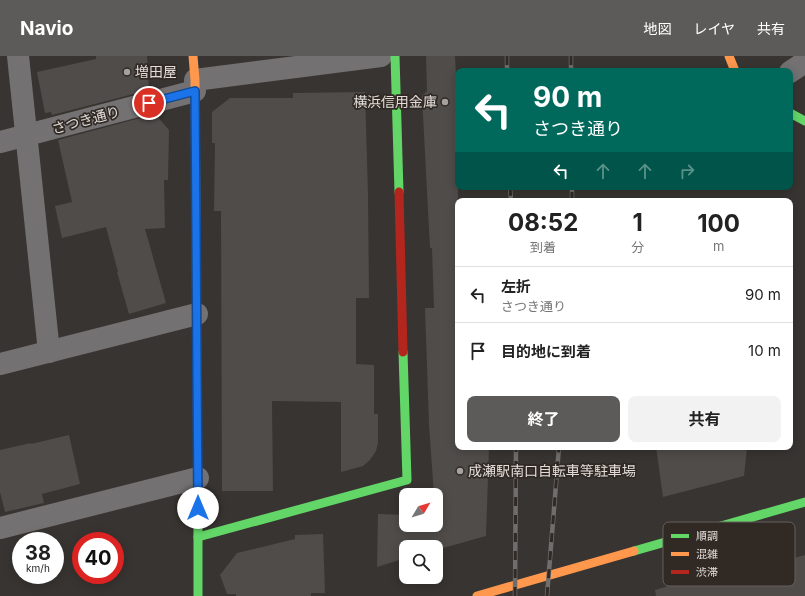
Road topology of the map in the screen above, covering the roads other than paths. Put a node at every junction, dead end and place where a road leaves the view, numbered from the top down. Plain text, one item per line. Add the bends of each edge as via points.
1 (18, 56) edge
2 (193, 56) edge
3 (381, 56) edge
4 (395, 56) edge
5 (729, 56) edge
6 (805, 61) edge
7 (733, 68) edge
8 (793, 70) edge
9 (195, 86) junction
10 (793, 115) edge
11 (805, 121) edge
12 (26, 135) junction
13 (0, 142) edge
14 (197, 314) junction
15 (49, 352) junction
16 (0, 364) edge
17 (198, 478) junction
18 (805, 502) edge
19 (736, 522) edge
20 (0, 528) edge
21 (198, 538) junction
22 (663, 543) edge
23 (198, 596) edge
24 (477, 596) edge

1 - 12 street
2 - 9 street
3 - 9 street, さつき通り
4 - 21 street via 407,480
5 - 7 street
6 - 8 street
9 - 12 street, さつき通り
9 - 14 street
10 - 11 street
12 - 13 street, さつき通り
12 - 15 street
14 - 15 street
14 - 17 street
15 - 16 street
17 - 20 street
17 - 21 street
18 - 19 street
21 - 23 street
22 - 24 street

